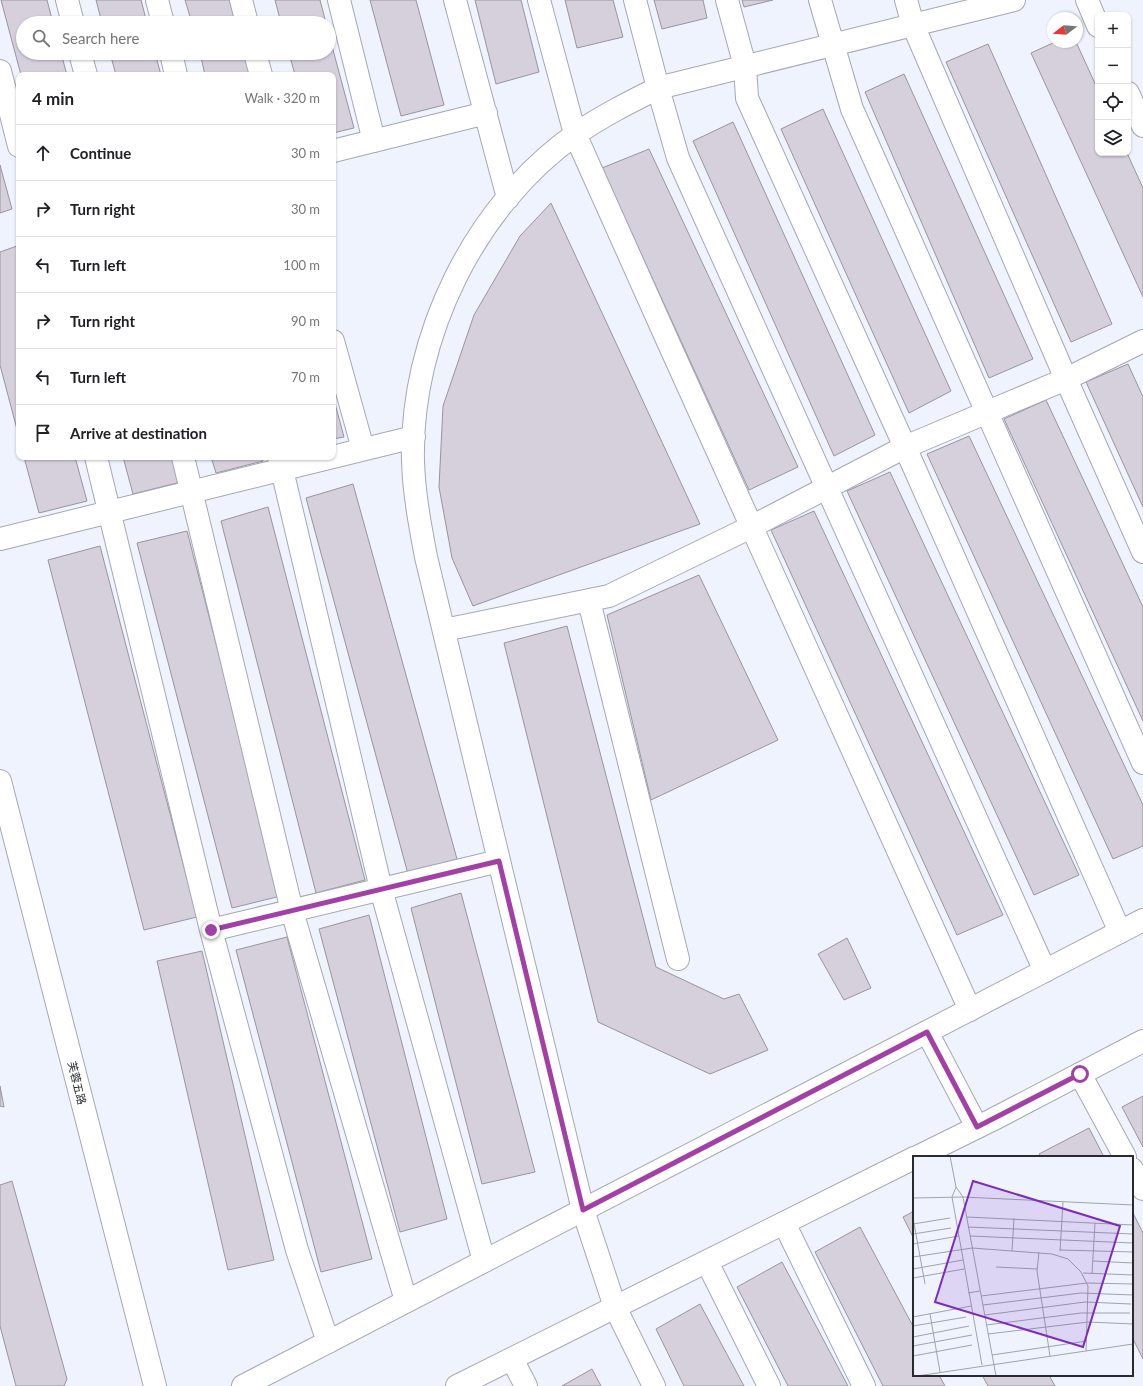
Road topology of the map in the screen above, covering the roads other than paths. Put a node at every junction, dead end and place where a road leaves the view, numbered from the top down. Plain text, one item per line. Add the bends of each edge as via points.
1 (67, 0) edge
2 (157, 0) edge
3 (241, 0) edge
4 (339, 0) edge
5 (455, 0) edge
6 (539, 0) edge
7 (635, 0) edge
8 (727, 0) edge
9 (820, 0) edge
10 (906, 0) edge
11 (1014, 0) edge
12 (1086, 0) edge
13 (70, 16) edge
14 (161, 16) edge
15 (245, 16) edge
16 (1095, 20) edge
17 (913, 25) junction
18 (833, 44) junction
19 (82, 60) edge
20 (173, 60) edge
21 (257, 60) edge
22 (745, 66) junction
23 (0, 71) edge
24 (85, 72) edge
25 (175, 72) edge
26 (260, 72) edge
27 (658, 88) junction
28 (1131, 100) edge
29 (486, 113) junction
30 (1143, 126) edge
31 (16, 134) edge
32 (575, 134) junction
33 (374, 141) junction
34 (336, 150) edge
35 (508, 198) junction
36 (1143, 341) edge
37 (336, 352) edge
38 (1066, 380) junction
39 (987, 412) junction
40 (414, 437) junction
41 (905, 447) junction
42 (363, 450) junction
43 (336, 454) edge
44 (97, 460) edge
45 (184, 460) edge
46 (300, 460) edge
47 (281, 463) edge
48 (826, 487) junction
49 (192, 492) junction
50 (110, 512) junction
51 (751, 527) junction
52 (0, 539) edge
53 (1143, 552) edge
54 (589, 601) junction
55 (444, 630) junction
56 (1143, 763) edge
57 (0, 781) edge
58 (499, 861) junction
59 (381, 889) junction
60 (292, 911) junction
61 (1143, 920) edge
62 (211, 930) junction
63 (1120, 932) junction
64 (678, 958) dead end
65 (1044, 971) junction
66 (970, 1010) junction
67 (927, 1032) junction
68 (1143, 1041) edge
69 (1080, 1074) junction
70 (977, 1127) junction
71 (919, 1156) edge
72 (1125, 1156) edge
73 (913, 1158) edge
74 (1133, 1171) edge
75 (1143, 1189) edge
76 (583, 1210) junction
77 (784, 1223) junction
78 (484, 1261) junction
79 (707, 1262) junction
80 (406, 1301) junction
81 (616, 1307) junction
82 (328, 1342) junction
83 (512, 1359) junction
84 (248, 1385) edge
85 (155, 1386) edge
86 (457, 1386) edge
87 (526, 1386) edge
88 (654, 1386) edge
89 (769, 1386) edge
90 (864, 1386) edge

1 - 13 street
2 - 14 street
3 - 15 street
4 - 33 street
5 - 29 street
6 - 32 street
7 - 27 street
8 - 22 street
9 - 18 street
10 - 17 street
11 - 17 street
12 - 16 street
17 - 18 street
17 - 38 street
18 - 22 street
18 - 39 street via 852,108
19 - 24 street
20 - 25 street
21 - 26 street
22 - 27 street
22 - 41 street via 747,98
23 - 31 street
27 - 32 street via 605,114
27 - 48 street via 678,158
28 - 30 street
29 - 33 street
29 - 35 street
32 - 35 street via 549,155
32 - 51 street
33 - 34 street
35 - 40 street via 476,240 446,296 424,362
36 - 38 street
37 - 42 street
38 - 39 street
38 - 53 street
39 - 41 street
39 - 56 street
40 - 42 street
40 - 55 street via 417,510
41 - 48 street
41 - 63 street
42 - 43 street
44 - 50 street
45 - 49 street
46 - 47 street
47 - 49 street
47 - 59 street
48 - 51 street
48 - 65 street
49 - 50 street
49 - 60 street
50 - 52 street
50 - 62 street
51 - 54 street via 610,596
51 - 66 street
54 - 55 street
54 - 64 street
55 - 58 street
57 - 85 street, 芙蓉五路
58 - 59 street
58 - 76 street
59 - 60 street
59 - 78 street
60 - 62 street
60 - 80 street
61 - 63 street
62 - 82 street via 297,1250
63 - 65 street
65 - 66 street
66 - 67 street
67 - 70 street
67 - 76 street
68 - 69 street
69 - 70 street
69 - 72 street
70 - 71 street
73 - 77 street
74 - 75 street
76 - 78 street
76 - 81 street
77 - 79 street
77 - 90 street
78 - 80 street
79 - 81 street
79 - 89 street
80 - 82 street
81 - 83 street
81 - 88 street
82 - 84 street
83 - 86 street
83 - 87 street

